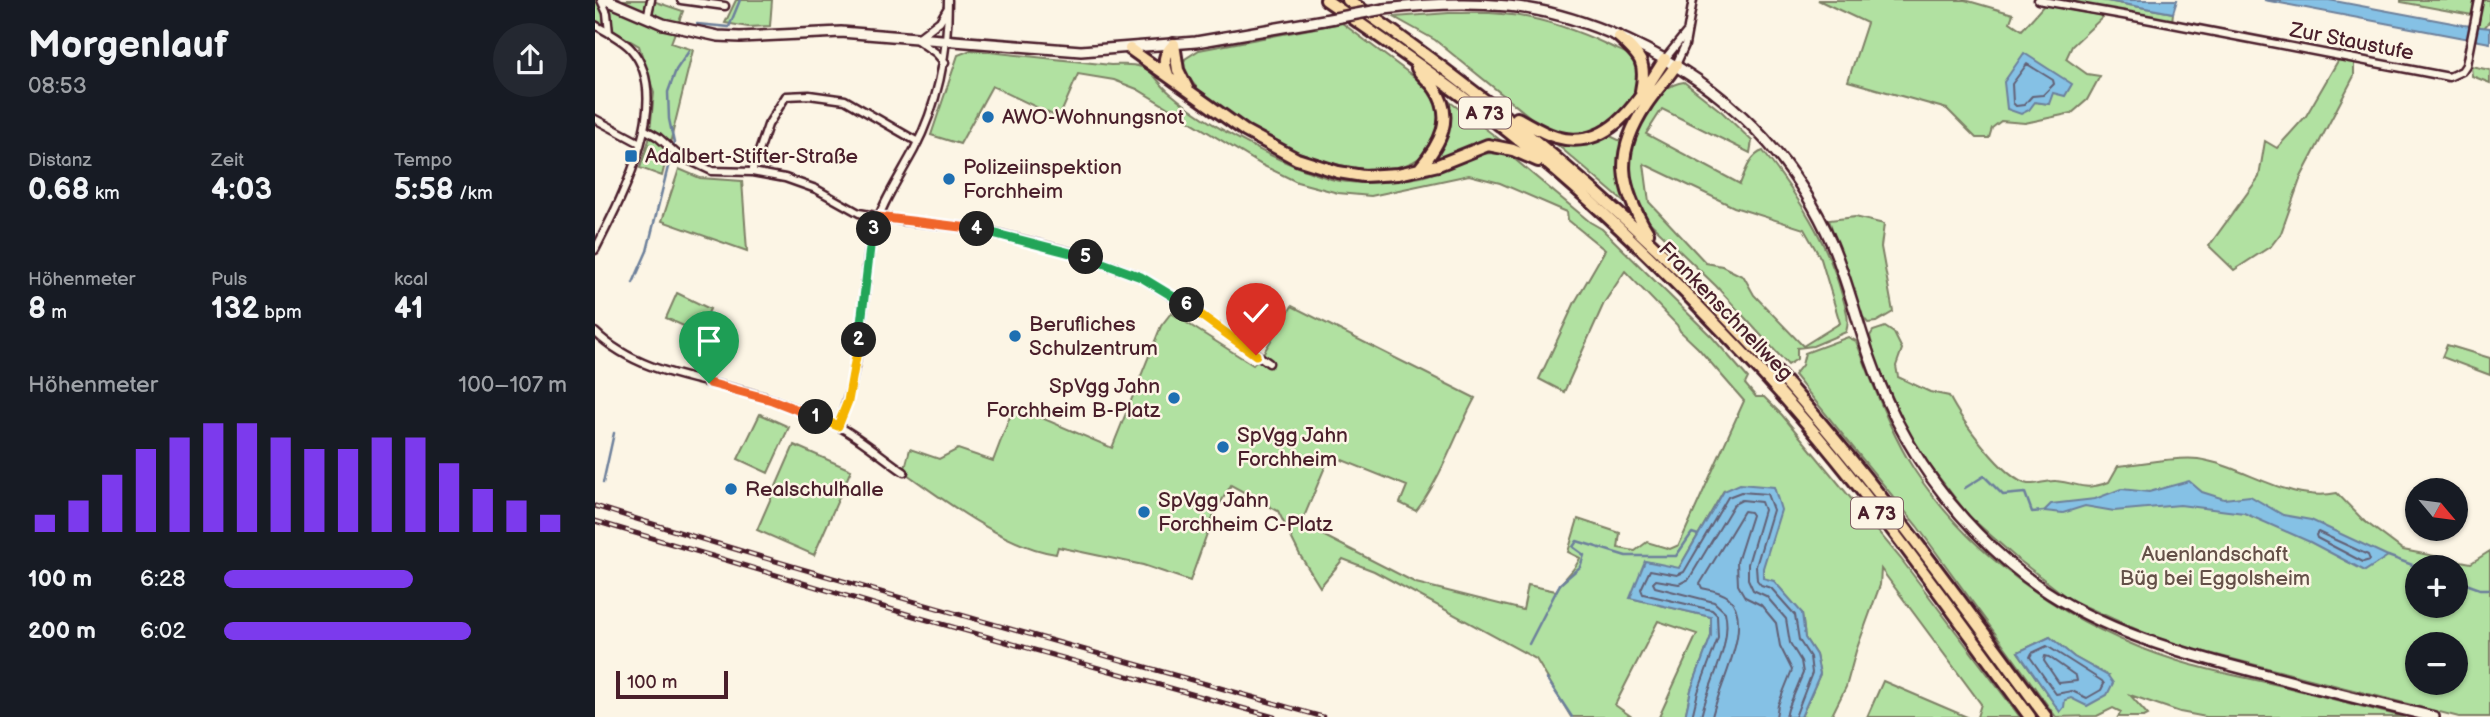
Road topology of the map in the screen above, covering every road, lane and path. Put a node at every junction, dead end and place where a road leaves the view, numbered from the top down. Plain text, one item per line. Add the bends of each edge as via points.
1 (601, 0) edge
2 (607, 0) edge
3 (650, 0) edge
4 (681, 0) edge
5 (1326, 0) edge
6 (1348, 0) edge
7 (1693, 0) edge
8 (2038, 0) edge
9 (2479, 0) edge
10 (948, 4) edge
11 (725, 6) dead end
12 (647, 18) junction
13 (595, 25) edge
14 (610, 33) junction
15 (1686, 33) junction
16 (915, 37) junction
17 (1619, 37) junction
18 (947, 39) junction
19 (1174, 44) junction
20 (1130, 49) junction
21 (1412, 59) junction
22 (1665, 59) junction
23 (945, 63) junction
24 (1676, 65) junction
25 (1168, 75) junction
26 (1188, 89) junction
27 (1640, 98) junction
28 (1496, 107) junction
29 (595, 119) edge
30 (644, 129) junction
31 (918, 142) junction
32 (640, 143) junction
33 (1420, 168) junction
34 (1555, 170) junction
35 (751, 172) junction
36 (878, 217) junction
37 (595, 250) edge
38 (1658, 250) junction
39 (595, 332) edge
40 (1269, 363) dead end
41 (838, 426) junction
42 (904, 472) dead end
43 (2030, 717) edge
44 (2046, 717) edge
45 (2434, 717) edge

1 - 14 street
2 - 12 main road
3 - 12 street
4 - 11 street
5 - 21 highway, Frankenschnellweg / A 73
6 - 28 highway, Frankenschnellweg / A 73
7 - 15 street
8 - 9 street, Zur Staustufe via 2449,77 2466,65
10 - 16 street via 940,21
10 - 18 street
12 - 16 main road via 717,36 841,32
13 - 14 street
14 - 30 street via 631,49 643,70 649,103
15 - 22 street
15 - 24 street
16 - 18 main road
16 - 23 street
17 - 19 main road, bridge via 1553,14 1510,6 1439,4
17 - 22 main road
17 - 27 highway via 1643,64
18 - 20 main road via 1081,51
18 - 23 street
19 - 20 main road
19 - 25 highway via 1163,59
19 - 26 highway via 1178,69
20 - 25 highway
21 - 33 highway via 1434,87 1445,113 1440,140
21 - 34 highway, Frankenschnellweg / A 73
22 - 24 main road
22 - 27 highway
23 - 31 street
24 - 38 highway via 1645,106 1624,156 1629,201
24 - 45 main road via 1736,108 1801,187 1833,246 1869,357 1905,438 1942,493 2011,565 2090,617 2150,642
25 - 26 highway
26 - 33 highway via 1245,131 1313,164 1363,176
27 - 28 highway via 1629,114 1607,130 1569,139 1544,133
28 - 38 highway, Frankenschnellweg / A 73
29 - 32 street
30 - 32 street
30 - 35 street via 678,155 712,171
31 - 35 street via 845,100 786,96 768,125
31 - 36 street
32 - 37 street
33 - 34 highway via 1488,145 1513,150
34 - 43 highway, Frankenschnellweg / A 73 via 1765,376 1871,505
35 - 36 street via 785,178 859,213
36 - 40 street via 981,229 1078,254 1141,277
36 - 41 street via 871,239 857,358
38 - 44 highway, Frankenschnellweg / A 73 via 1775,370 1842,448
39 - 41 street via 612,347 669,373 772,400
41 - 42 street

